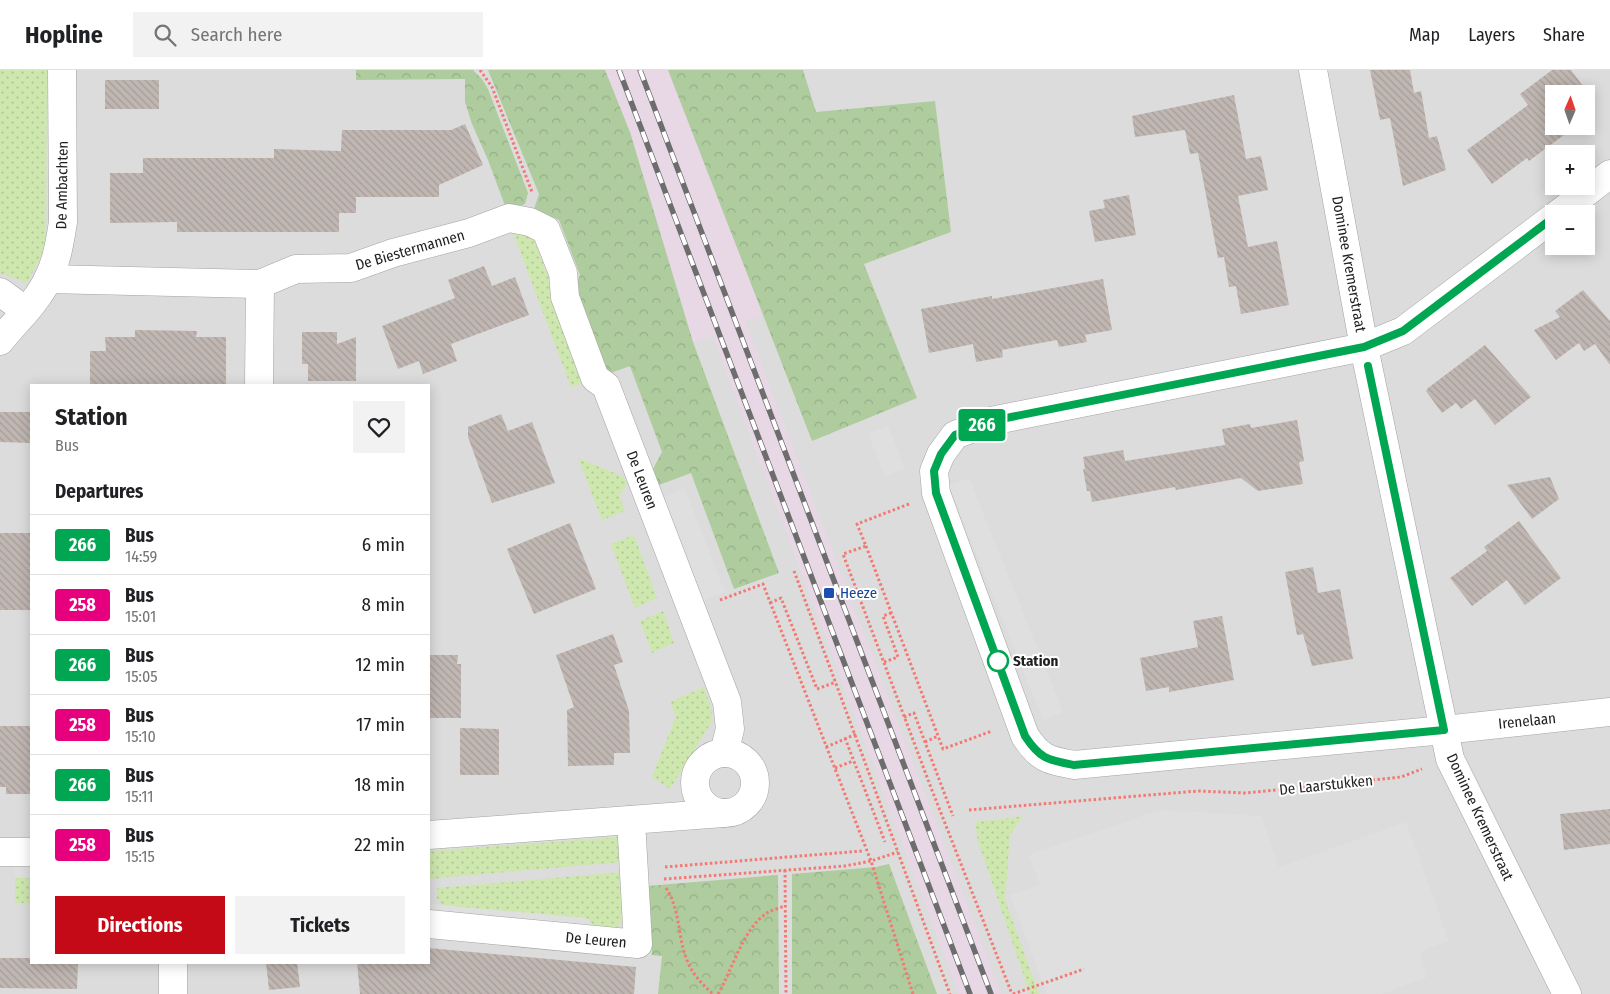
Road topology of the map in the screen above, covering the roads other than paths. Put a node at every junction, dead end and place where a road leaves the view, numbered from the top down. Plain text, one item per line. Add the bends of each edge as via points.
1 (62, 70) edge
2 (1313, 70) edge
3 (1610, 174) edge
4 (1570, 205) edge
5 (530, 222) joint
6 (1545, 224) edge
7 (48, 279) junction
8 (260, 284) junction
9 (0, 292) edge
10 (26, 311) junction
11 (0, 340) edge
12 (1364, 347) junction
13 (259, 384) edge
14 (1610, 712) edge
15 (1444, 730) junction
16 (724, 753) junction
17 (723, 813) junction
18 (631, 820) junction
19 (430, 835) edge
20 (0, 852) edge
21 (30, 852) edge
22 (430, 924) edge
23 (173, 964) edge
24 (173, 994) edge
25 (1567, 994) edge

1 - 7 street, De Ambachten via 63,222
2 - 12 street, Dominee Kremerstraat
3 - 4 street
5 - 8 street, De Biestermannen via 509,218 351,268 296,268
5 - 16 street, De Leuren via 546,230 563,273 564,297 595,378 606,386 727,702 730,730
6 - 12 street via 1403,331
7 - 8 street, De Biestermannen
7 - 10 street, De Ambachten
8 - 13 street
9 - 10 street
10 - 11 street, De Ambachten
12 - 15 street, Dominee Kremerstraat
12 - 15 street via 991,421 955,435 941,454 934,471 936,493 1025,736 1035,751 1050,760 1074,765
14 - 15 street, Irenelaan
15 - 25 street, Dominee Kremerstraat via 1450,759
16 - 17 street via 706,760 695,777 698,797 713,811
16 - 17 street via 742,758 749,765 755,783 749,801 742,808
17 - 18 street
18 - 19 street
18 - 22 street, De Leuren via 638,944
20 - 21 street
23 - 24 street

